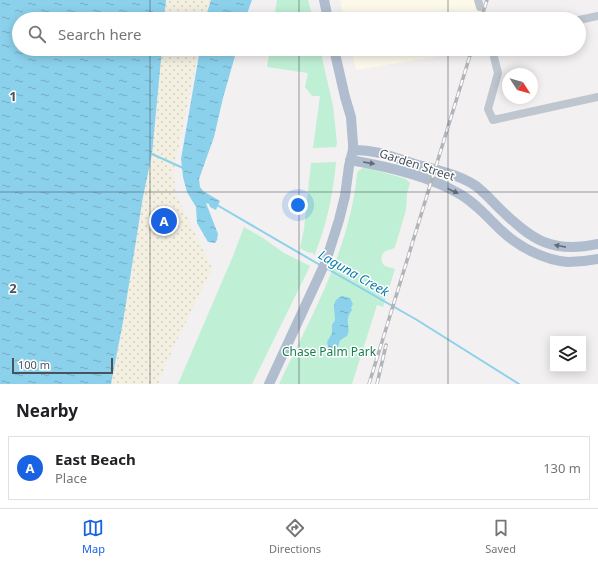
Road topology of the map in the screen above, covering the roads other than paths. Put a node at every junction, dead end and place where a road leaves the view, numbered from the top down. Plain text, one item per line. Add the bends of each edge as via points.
1 (324, 0) edge
2 (327, 12) edge
3 (598, 16) edge
4 (586, 19) edge
5 (336, 56) edge
6 (494, 56) edge
7 (598, 97) edge
8 (353, 150) junction
9 (350, 160) junction
10 (598, 244) edge
11 (598, 259) edge
12 (269, 384) edge

1 - 2 main road
3 - 4 street
5 - 8 main road via 351,117
6 - 7 street via 498,73 488,109 493,120
8 - 9 main road
10 -> 8 main road, Garden Street via 572,248 544,242 520,228 483,192 467,181 372,151
9 -> 11 main road, Garden Street via 375,164 458,193 474,204 513,240 537,253 567,262
9 - 12 main road via 340,220 326,261

